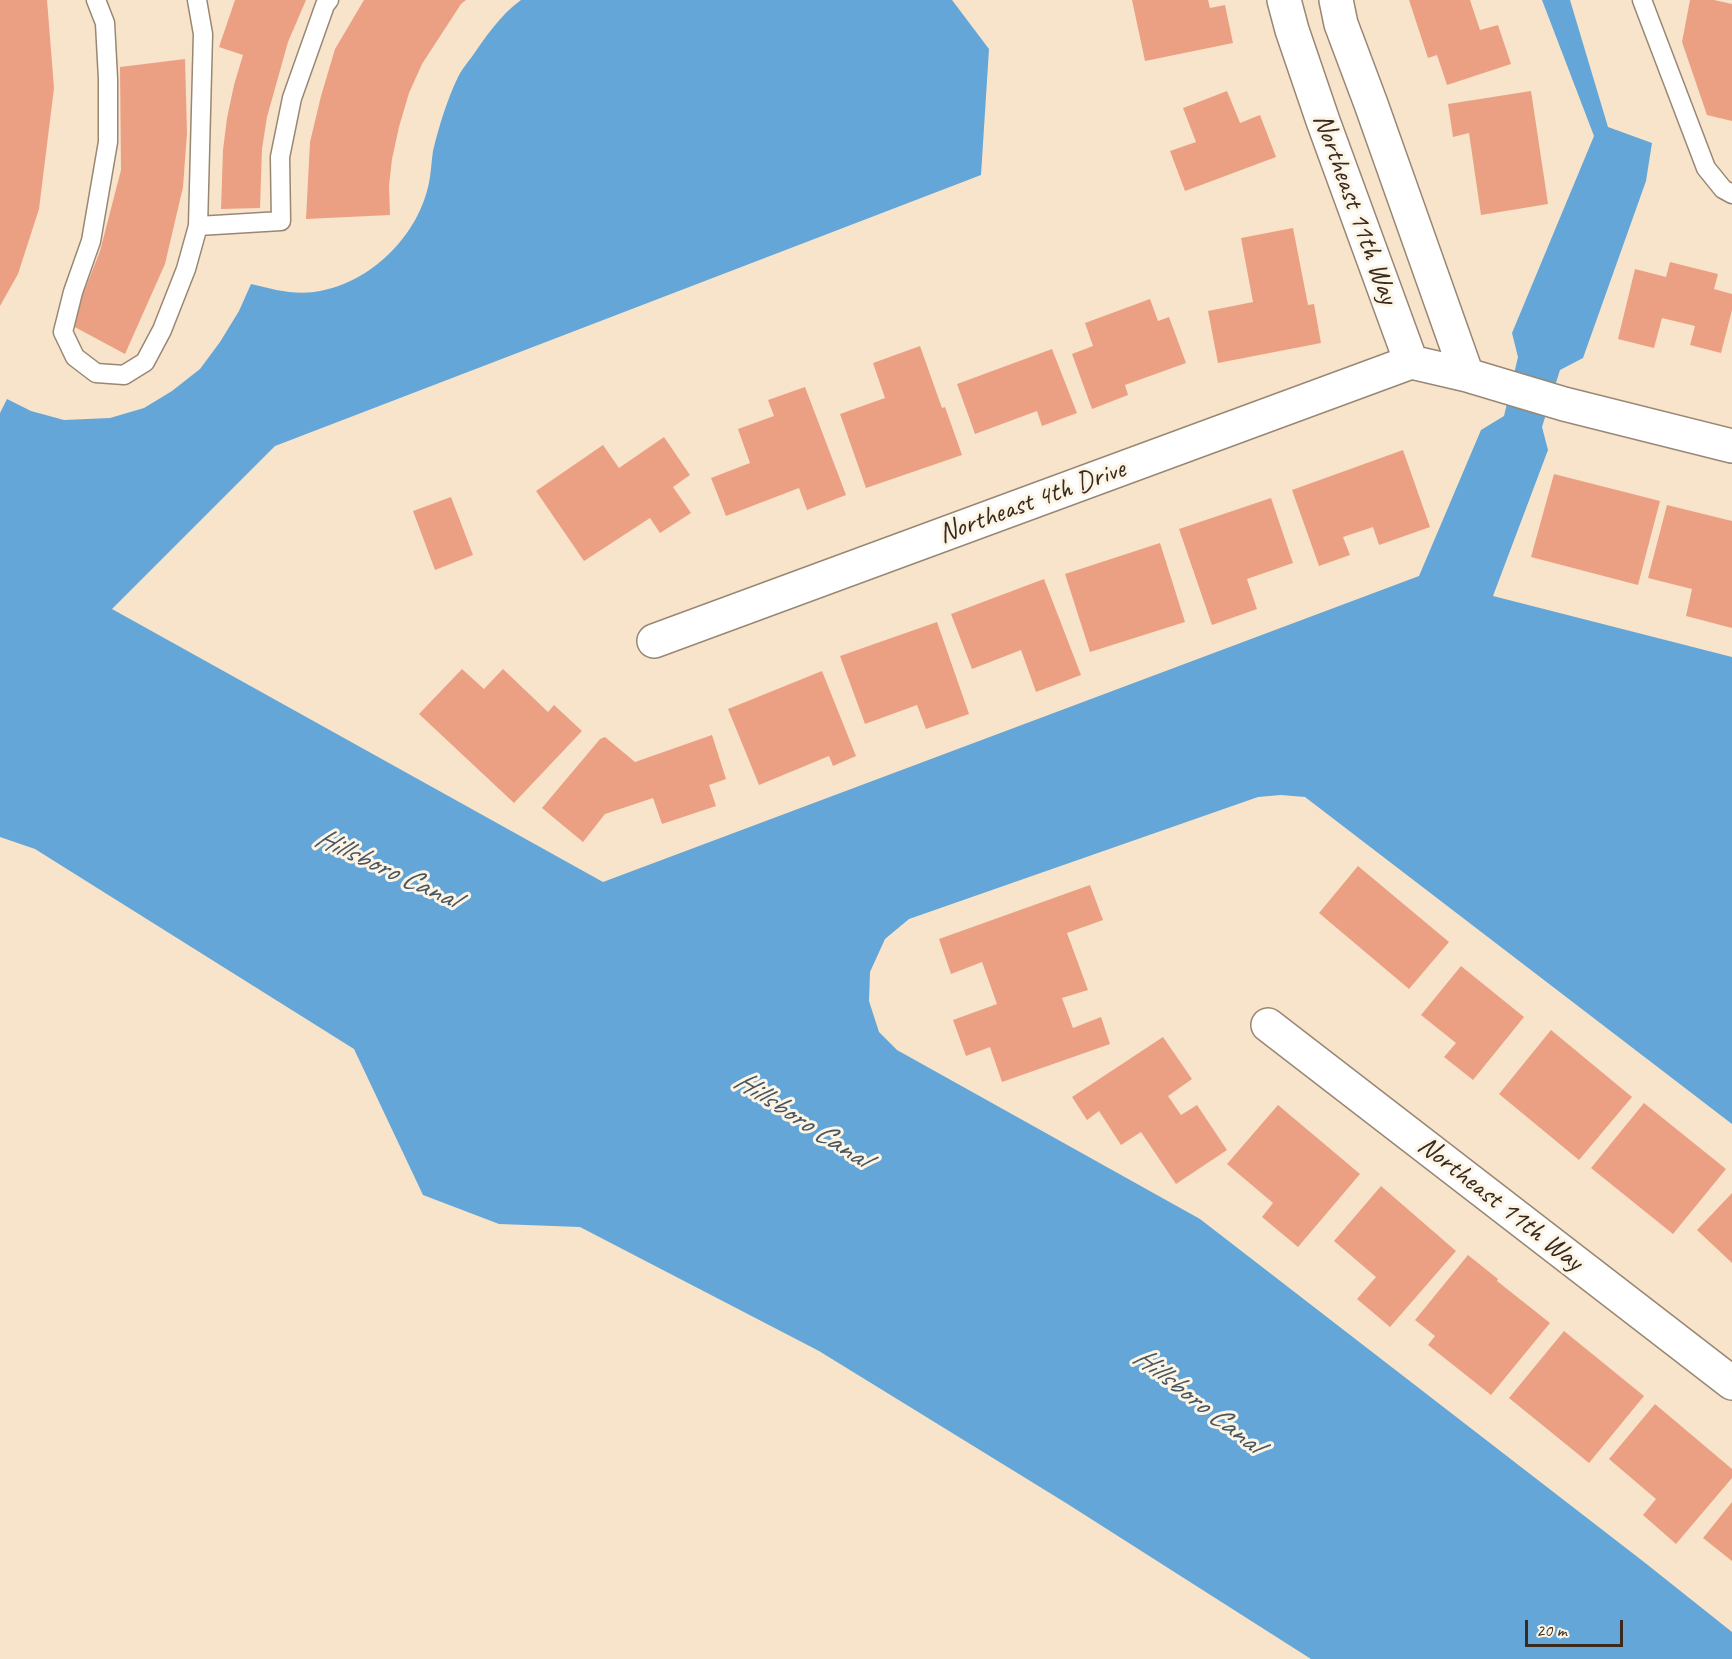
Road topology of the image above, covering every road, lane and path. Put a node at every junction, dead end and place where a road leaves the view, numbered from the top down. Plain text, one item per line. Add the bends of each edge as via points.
1 (96, 0) edge
2 (197, 0) edge
3 (328, 0) edge
4 (1284, 0) edge
5 (1336, 0) edge
6 (1642, 0) edge
7 (1371, 104) junction
8 (1323, 121) junction
9 (1732, 194) edge
10 (198, 226) junction
11 (1411, 362) junction
12 (1467, 375) junction
13 (1732, 446) edge
14 (654, 641) dead end
15 (1268, 1025) dead end
16 (1732, 1383) edge

1 - 10 lane via 105,23 108,142 91,241 63,332 75,357 96,373 124,375 145,362 186,269
2 - 10 lane via 203,34
3 - 10 lane via 292,98 280,157 281,221
4 - 8 street, Northeast 11th Way
5 - 7 street, Northeast 11th Way
6 - 9 lane via 1706,168
7 - 8 street
7 - 12 street, Northeast 11th Way
8 - 11 street, Northeast 11th Way
11 - 12 street
11 - 14 street, Northeast 4th Drive
12 - 13 street
15 - 16 street, Northeast 11th Way

